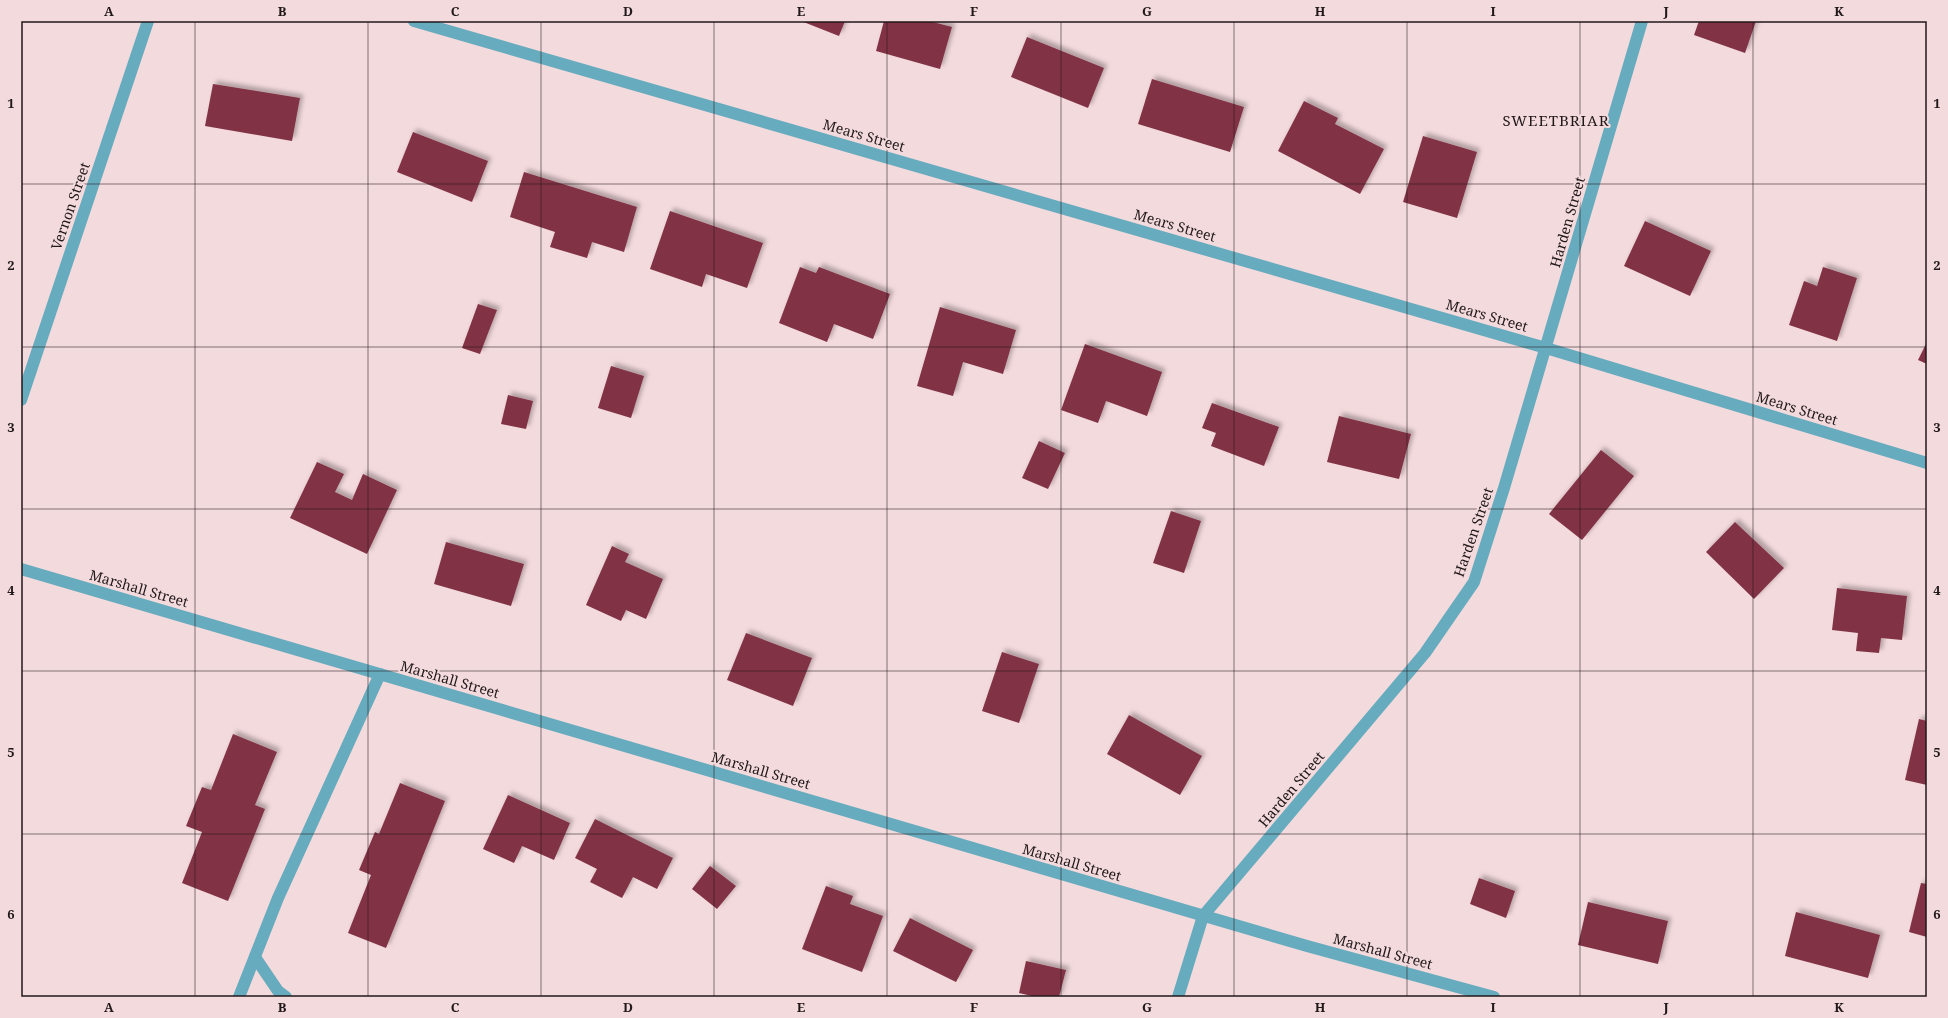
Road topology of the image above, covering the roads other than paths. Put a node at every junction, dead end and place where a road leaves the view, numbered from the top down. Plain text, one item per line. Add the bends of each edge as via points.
1 (148, 21) edge
2 (414, 21) edge
3 (1642, 21) edge
4 (1546, 348) junction
5 (21, 400) edge
6 (1927, 463) edge
7 (21, 569) edge
8 (380, 674) junction
9 (1203, 916) junction
10 (255, 956) junction
11 (239, 997) edge
12 (286, 997) edge
13 (1178, 997) edge
14 (1494, 997) edge

1 - 5 street, Vernon Street
2 - 4 street, Mears Street
3 - 4 street, Harden Street
4 - 6 street, Mears Street
4 - 9 street, Harden Street via 1474,582 1426,653
7 - 8 street, Marshall Street
8 - 9 street, Marshall Street
8 - 10 street via 278,898
9 - 13 street, Harden Street
9 - 14 street, Marshall Street
10 - 11 street
10 - 12 street via 278,991

